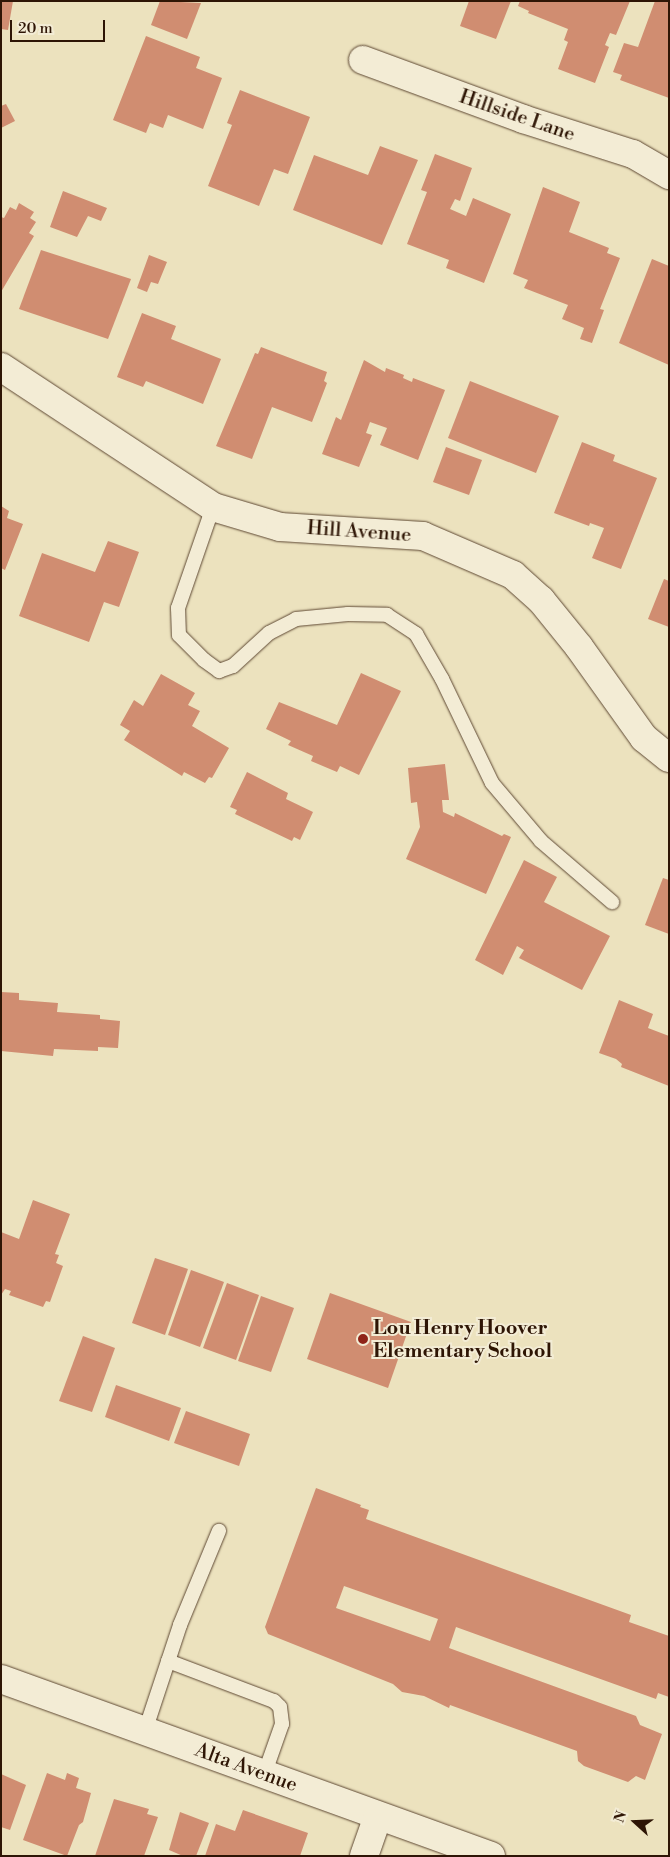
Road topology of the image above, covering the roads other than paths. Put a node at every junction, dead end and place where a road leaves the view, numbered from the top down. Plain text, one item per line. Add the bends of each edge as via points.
1 (364, 60) dead end
2 (669, 175) edge
3 (1, 367) edge
4 (214, 507) junction
5 (669, 758) edge
6 (612, 902) dead end
7 (219, 1531) dead end
8 (168, 1660) junction
9 (1, 1679) edge
10 (145, 1732) junction
11 (264, 1775) junction
12 (378, 1816) junction
13 (364, 1856) edge
14 (492, 1856) edge

1 - 2 street, Hillside Lane via 523,119 633,154
3 - 4 street, Hill Avenue
4 - 5 street, Hill Avenue via 280,527 423,536 513,575 542,600 644,738
4 - 6 lane via 178,608 179,635 204,660 220,670 233,666 269,633 296,619 348,614 387,615 416,634 442,679 492,784 541,841
7 - 8 lane
8 - 10 lane
8 - 11 lane via 274,1701 280,1707 282,1724
9 - 10 street, Alta Avenue
10 - 11 street, Alta Avenue
11 - 12 street, Alta Avenue
12 - 13 street
12 - 14 street, Alta Avenue

